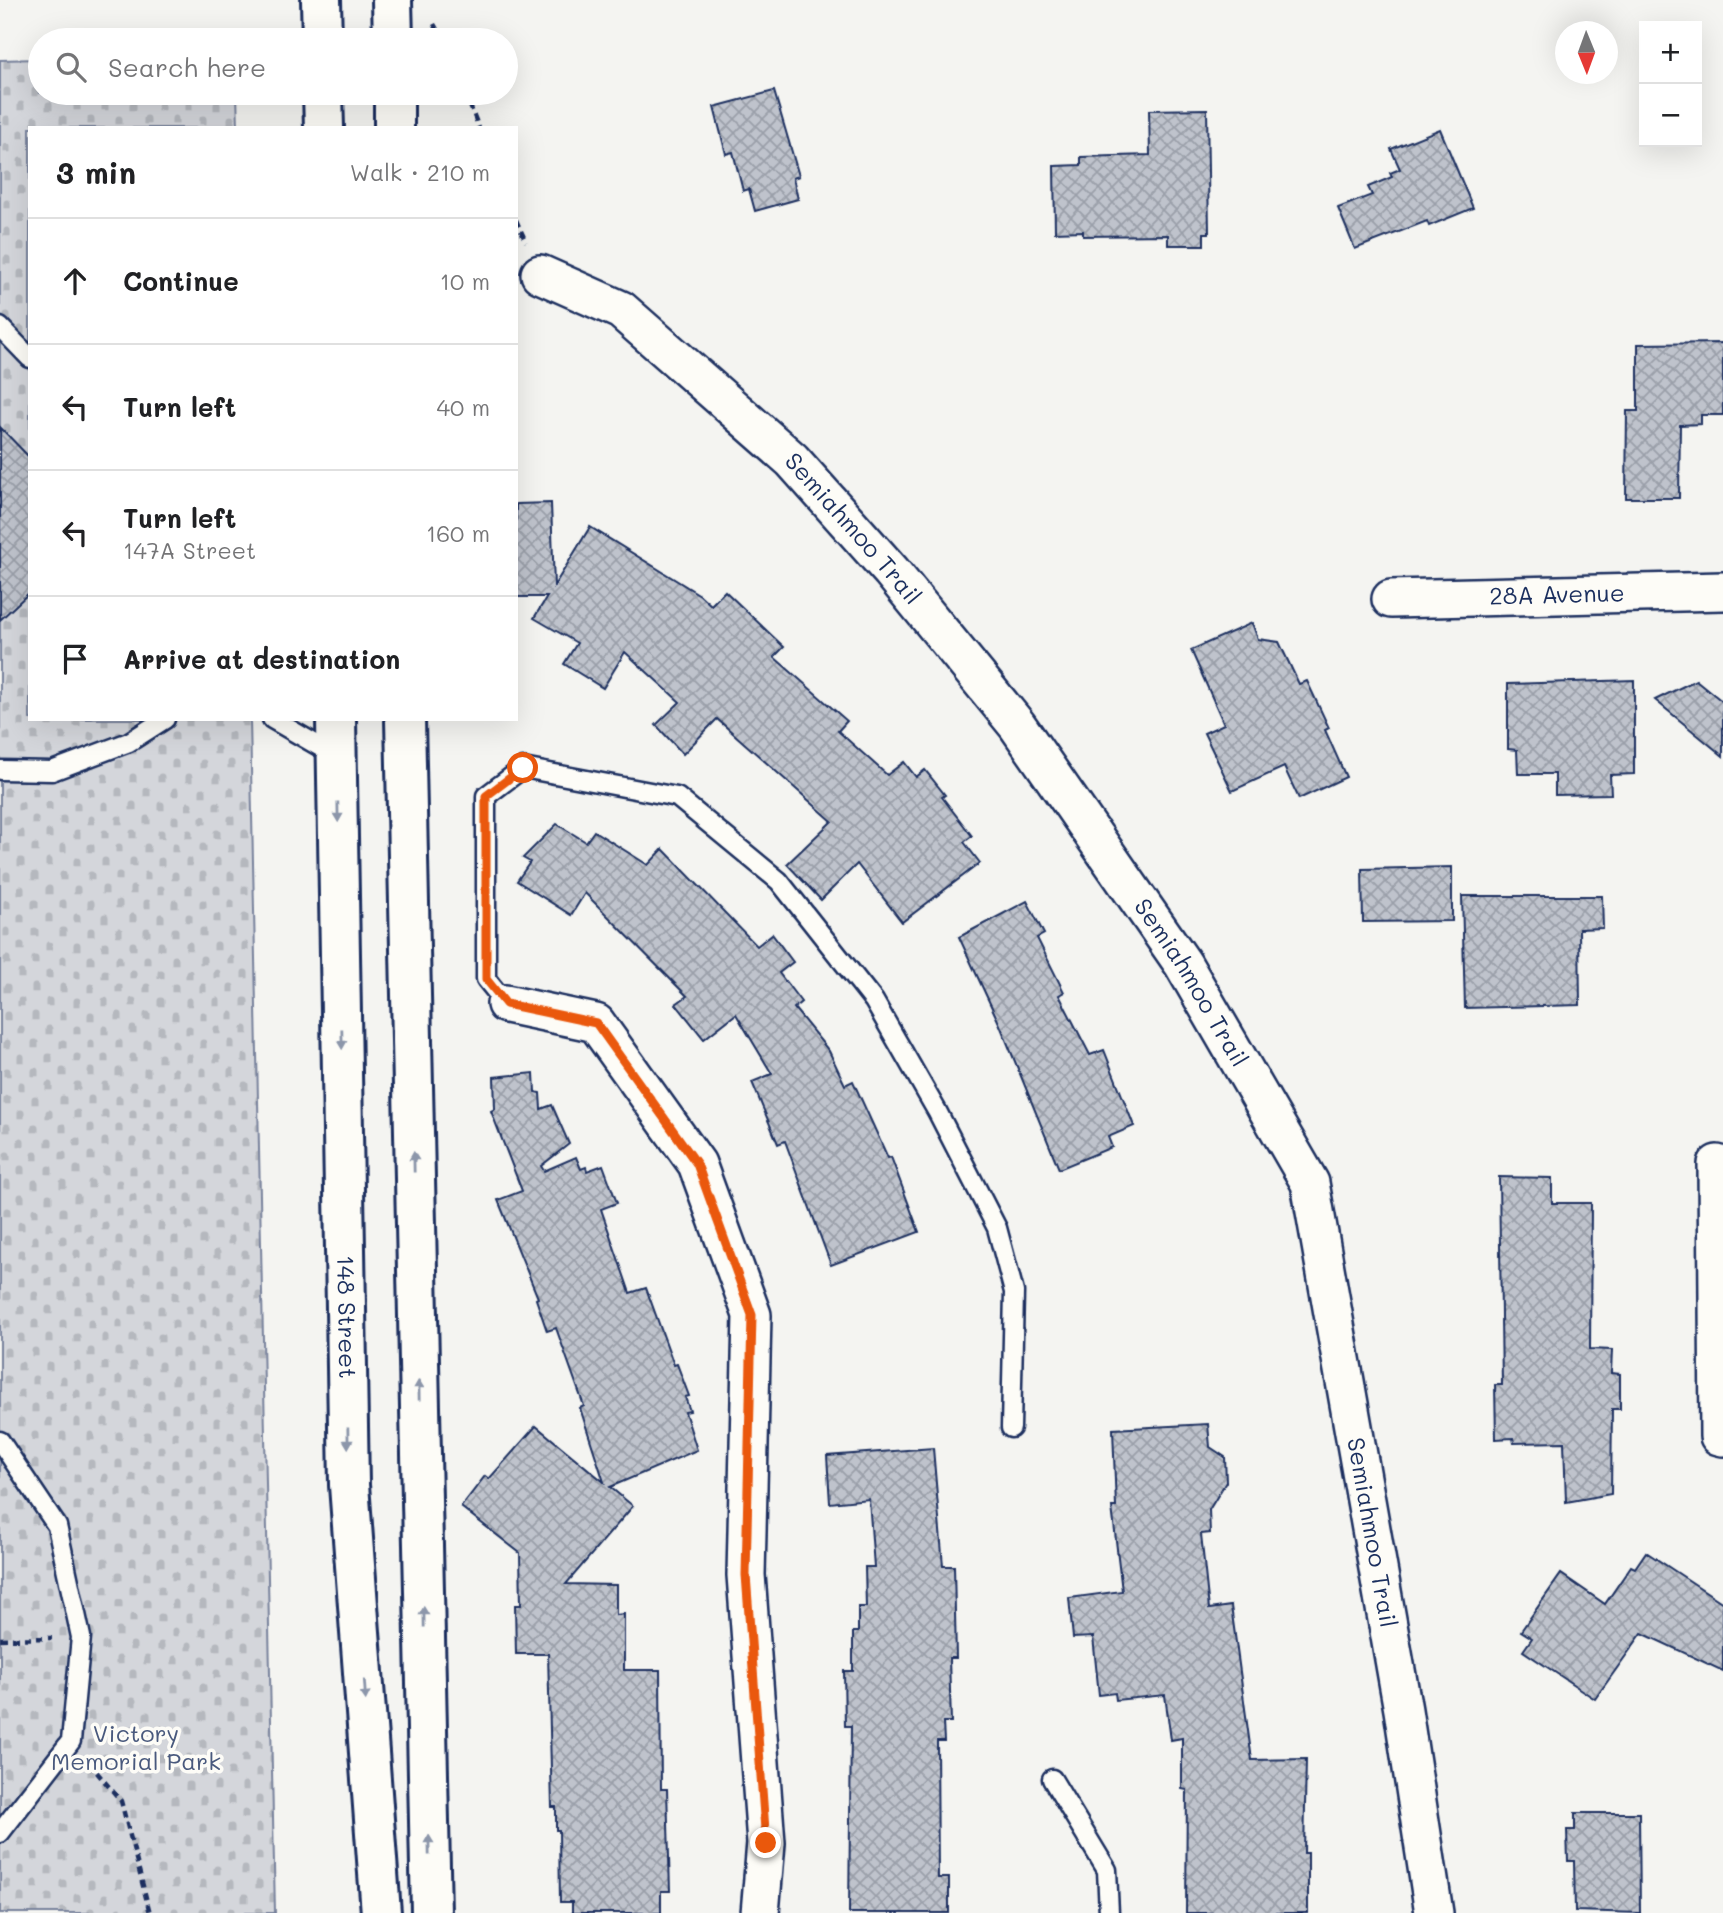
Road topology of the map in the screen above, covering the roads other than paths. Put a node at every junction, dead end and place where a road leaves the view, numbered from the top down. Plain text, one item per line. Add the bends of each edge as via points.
1 (321, 0) edge
2 (392, 0) edge
3 (322, 28) edge
4 (393, 28) edge
5 (323, 105) edge
6 (394, 105) edge
7 (324, 126) edge
8 (394, 126) edge
9 (540, 274) dead end
10 (0, 327) edge
11 (28, 356) edge
12 (1723, 590) edge
13 (1391, 599) dead end
14 (163, 721) edge
15 (275, 721) edge
16 (336, 721) edge
17 (405, 721) edge
18 (337, 757) junction
19 (0, 770) edge
20 (506, 1004) joint
21 (1717, 1164) dead end
22 (1011, 1428) dead end
23 (1721, 1437) edge
24 (0, 1441) edge
25 (1052, 1779) dead end
26 (0, 1833) edge
27 (381, 1913) edge
28 (431, 1913) edge
29 (760, 1913) edge
30 (1108, 1913) edge
31 (1434, 1913) edge

1 - 3 main road
2 - 4 main road
5 - 7 main road
6 - 8 main road
9 - 31 street, Semiahmoo Trail via 621,310 792,460 891,571 1017,725 1184,964 1310,1183
10 - 11 lane
12 - 13 street, 28A Avenue
14 - 19 lane via 129,742 52,771
15 - 18 lane
16 - 18 main road, 148 Street
28 -> 17 main road
18 -> 27 main road, 148 Street via 349,1485
20 - 22 lane via 486,979 486,796 523,768 677,797 769,873 874,1001 997,1228 1014,1292
20 - 29 street via 596,1023 697,1164 752,1315 746,1575 766,1843
21 - 23 street
24 - 26 lane via 57,1526 81,1637 71,1741
25 - 30 lane via 1107,1870

